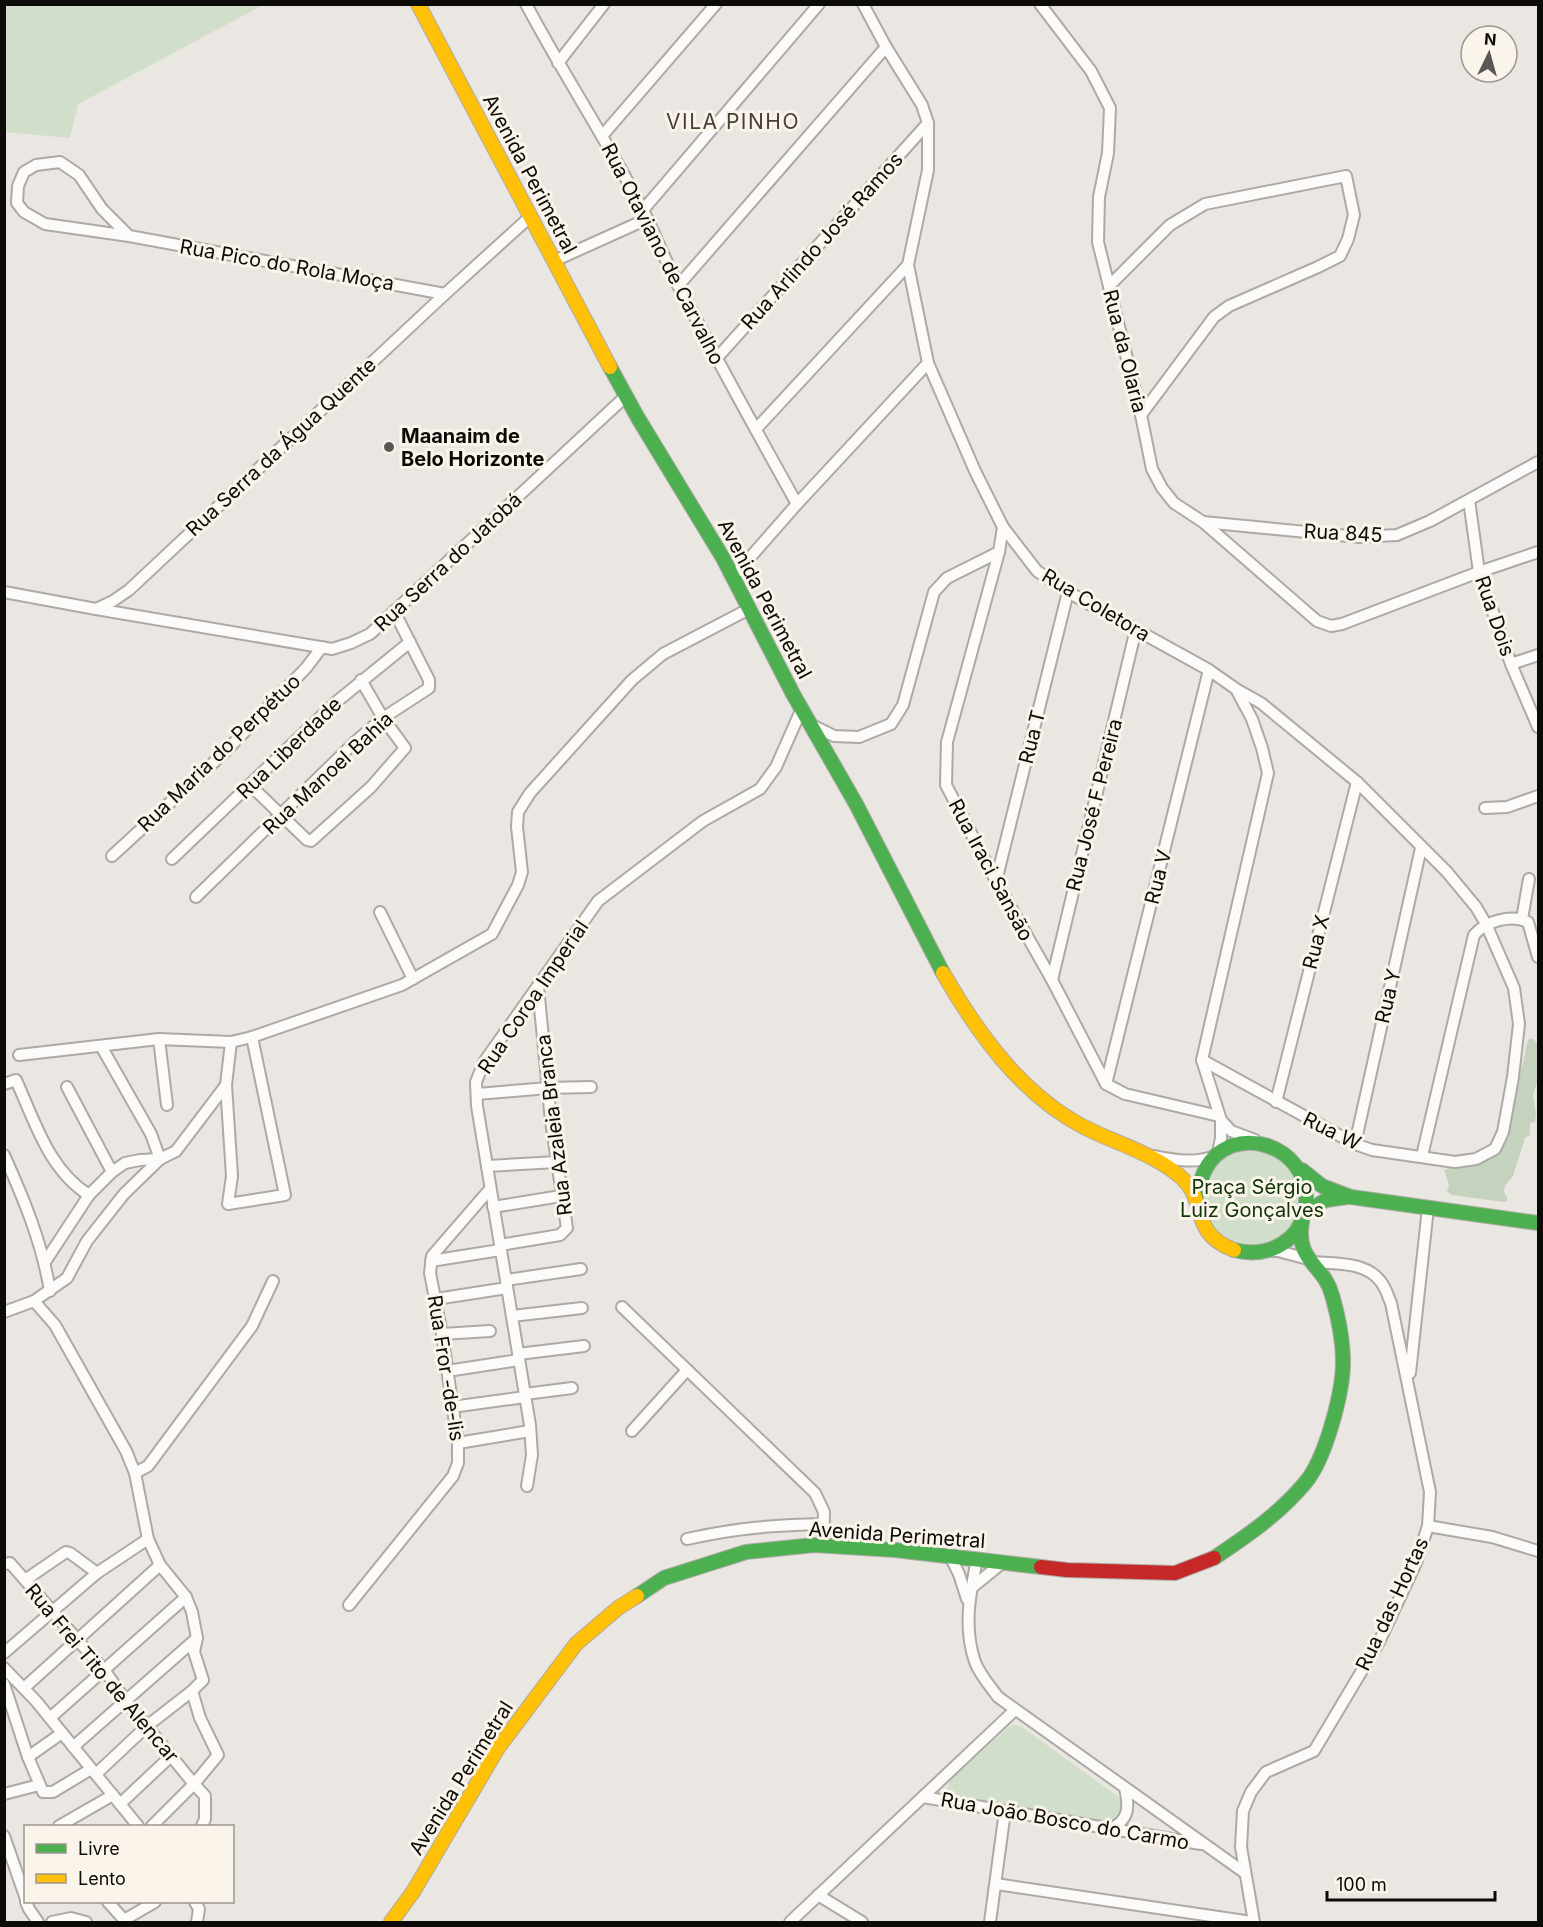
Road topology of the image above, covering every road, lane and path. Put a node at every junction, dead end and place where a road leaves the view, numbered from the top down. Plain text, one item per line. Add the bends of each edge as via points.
1 (418, 4) edge
2 (526, 4) edge
3 (604, 4) edge
4 (716, 4) edge
5 (819, 4) edge
6 (863, 4) edge
7 (1040, 4) edge
8 (886, 48) junction
9 (558, 63) junction
10 (928, 123) junction
11 (602, 136) junction
12 (645, 214) junction
13 (531, 216) junction
14 (129, 236) junction
15 (554, 261) junction
16 (908, 265) junction
17 (678, 286) junction
18 (1109, 286) junction
19 (445, 294) junction
20 (716, 359) junction
21 (928, 363) junction
22 (626, 396) junction
23 (1141, 415) junction
24 (756, 429) junction
25 (1538, 461) edge
26 (1469, 500) junction
27 (797, 504) junction
28 (1203, 522) junction
29 (1003, 527) junction
30 (999, 552) junction
31 (1539, 552) edge
32 (1479, 572) junction
33 (733, 577) junction
34 (4, 592) edge
35 (1068, 592) junction
36 (96, 609) junction
37 (749, 609) junction
38 (394, 611) junction
39 (1136, 629) junction
40 (410, 642) junction
41 (322, 647) junction
42 (1539, 655) edge
43 (1511, 664) junction
44 (1209, 670) junction
45 (361, 680) junction
46 (1236, 689) junction
47 (801, 708) junction
48 (383, 718) junction
49 (811, 725) junction
50 (1539, 727) edge
51 (1357, 782) junction
52 (250, 785) junction
53 (1539, 796) edge
54 (1485, 808) dead end
55 (281, 815) junction
56 (1421, 848) junction
57 (112, 856) dead end
58 (172, 860) dead end
59 (1529, 879) dead end
60 (996, 881) junction
61 (196, 897) dead end
62 (380, 912) dead end
63 (1522, 919) junction
64 (1486, 924) junction
65 (1539, 957) edge
66 (413, 979) junction
67 (1052, 980) junction
68 (538, 987) junction
69 (252, 1037) junction
70 (159, 1039) junction
71 (231, 1042) junction
72 (101, 1046) junction
73 (19, 1055) dead end
74 (1202, 1060) junction
75 (4, 1084) edge
76 (1106, 1084) junction
77 (226, 1085) junction
78 (67, 1087) dead end
79 (591, 1087) dead end
80 (548, 1088) junction
81 (477, 1094) junction
82 (1276, 1102) junction
83 (167, 1105) dead end
84 (1220, 1118) junction
85 (1263, 1143) junction
86 (1355, 1144) junction
87 (1141, 1153) junction
88 (1217, 1154) junction
89 (4, 1155) edge
90 (1422, 1156) junction
91 (160, 1159) junction
92 (557, 1162) junction
93 (487, 1166) junction
94 (1299, 1168) junction
95 (112, 1172) junction
96 (490, 1189) junction
97 (89, 1195) junction
98 (561, 1196) junction
99 (1196, 1196) junction
100 (1351, 1197) junction
101 (494, 1207) junction
102 (1428, 1208) junction
103 (1304, 1217) junction
104 (1539, 1222) edge
105 (500, 1247) junction
106 (1264, 1252) junction
107 (1309, 1260) junction
108 (431, 1261) junction
109 (45, 1262) junction
110 (581, 1269) dead end
111 (273, 1281) dead end
112 (506, 1284) junction
113 (50, 1291) junction
114 (436, 1299) junction
115 (34, 1301) junction
116 (622, 1307) dead end
117 (582, 1308) dead end
118 (4, 1312) edge
119 (512, 1316) junction
120 (490, 1331) dead end
121 (442, 1334) junction
122 (584, 1346) dead end
123 (518, 1357) junction
124 (687, 1370) junction
125 (447, 1371) junction
126 (1409, 1382) junction
127 (572, 1388) dead end
128 (525, 1396) junction
129 (452, 1407) junction
130 (530, 1431) junction
131 (632, 1431) dead end
132 (458, 1443) junction
133 (135, 1473) junction
134 (527, 1486) dead end
135 (824, 1524) junction
136 (1428, 1526) junction
137 (148, 1539) junction
138 (687, 1539) dead end
139 (823, 1546) junction
140 (1539, 1551) edge
141 (950, 1556) junction
142 (977, 1559) junction
143 (1002, 1563) junction
144 (7, 1564) edge
145 (160, 1565) junction
146 (97, 1573) junction
147 (26, 1580) junction
148 (970, 1589) junction
149 (186, 1597) junction
150 (968, 1603) junction
151 (349, 1605) dead end
152 (53, 1611) junction
153 (197, 1638) junction
154 (78, 1641) junction
155 (4, 1653) edge
156 (4, 1668) edge
157 (105, 1671) junction
158 (4, 1684) edge
159 (24, 1688) junction
160 (192, 1691) junction
161 (126, 1701) junction
162 (1015, 1710) junction
163 (50, 1718) junction
164 (147, 1726) junction
165 (62, 1733) junction
166 (73, 1747) junction
167 (171, 1756) junction
168 (28, 1757) junction
169 (93, 1772) junction
170 (194, 1784) junction
171 (1125, 1788) junction
172 (41, 1789) junction
173 (4, 1794) edge
174 (923, 1797) junction
175 (116, 1800) junction
176 (1005, 1811) junction
177 (61, 1825) edge
178 (133, 1825) edge
179 (154, 1825) edge
180 (203, 1825) edge
181 (1110, 1828) junction
182 (4, 1836) edge
183 (1206, 1844) junction
184 (1245, 1873) junction
185 (996, 1884) junction
186 (24, 1894) edge
187 (818, 1895) junction
188 (28, 1903) edge
189 (109, 1903) edge
190 (153, 1903) edge
191 (196, 1903) edge
192 (125, 1921) edge
193 (196, 1922) edge
194 (38, 1923) edge
195 (52, 1923) edge
196 (87, 1923) edge
197 (391, 1923) edge
198 (790, 1923) edge
199 (862, 1923) edge
200 (990, 1923) edge
201 (1253, 1923) edge

1 - 13 street, Avenida Perimetral
2 - 9 street, Rua Otaviano de Carvalho
3 - 9 street
4 - 11 street
5 - 12 street
6 - 8 street, Rua Coletora
7 - 18 street, Rua da Olaria via 1091,71 1110,108 1108,153 1098,209 1098,242
8 - 10 street, Rua Coletora via 922,105
8 - 17 street
9 - 11 street, Rua Otaviano de Carvalho
10 - 16 street, Rua Coletora via 928,170
10 - 20 street, Rua Arlindo José Ramos
11 - 12 street, Rua Otaviano de Carvalho
12 - 15 street
12 - 17 street, Rua Otaviano de Carvalho
13 - 15 street, Avenida Perimetral
13 - 19 street, Rua Serra da Água Quente
14 - 14 street, Rua Pico do Rola Moça via 45,224 24,213 17,203 24,172 36,165 60,162 79,175 102,209
14 - 19 street, Rua Pico do Rola Moça
15 - 22 street, Avenida Perimetral
16 - 21 street, Rua Coletora
16 - 24 street
17 - 20 street, Rua Otaviano de Carvalho
18 - 23 street, Rua da Olaria
18 - 23 street via 1170,225 1206,204 1346,176 1354,215 1340,256 1229,306 1214,317
19 - 36 street, Rua Serra da Água Quente via 129,590
20 - 24 street, Rua Otaviano de Carvalho
21 - 27 street
21 - 29 street, Rua Coletora
22 - 33 street, Avenida Perimetral
22 - 38 street, Rua Serra do Jatobá
23 - 28 street, Rua da Olaria via 1152,469 1162,488 1174,503
24 - 27 street, Rua Otaviano de Carvalho
25 - 26 street, Rua 845
26 - 28 street, Rua 845 via 1397,535 1359,537
26 - 32 street, Rua Dois
27 - 33 street
28 - 32 street, Rua da Olaria via 1317,621 1330,626
29 - 30 street, Rua Iraci Sansão
29 - 35 street, Rua Coletora via 1037,571
30 - 49 street via 947,578 934,592 903,705 891,724 859,737 834,736
30 - 60 street, Rua Iraci Sansão via 947,742 945,767 946,785
31 - 32 street
32 - 43 street, Rua Dois
33 - 37 street, Avenida Perimetral
34 - 36 street
35 - 39 street, Rua Coletora
35 - 60 street, Rua T
36 - 41 street, Rua Serra do Jatobá
37 - 47 street, Avenida Perimetral
37 - 66 street via 663,654 632,680 530,793 518,812 522,872 492,934
38 - 40 street, Rua Manoel Bahia
38 - 41 street, Rua Serra do Jatobá via 370,634 332,649
39 - 44 street, Rua Coletora
39 - 67 street, Rua José F Pereira
40 - 45 street, Rua Liberdade
40 - 48 street, Rua Manoel Bahia via 429,680 429,688
41 - 57 street, Rua Maria do Perpétuo via 225,752
42 - 43 street
43 - 50 street, Rua Dois
44 - 46 street, Rua Coletora
44 - 76 street, Rua V
45 - 48 street
45 - 52 street, Rua Liberdade
46 - 51 street via 1261,703
46 - 74 street, Rua Coletora via 1255,728 1268,774
47 - 49 street, Avenida Perimetral
47 - 68 street, Rua Coroa Imperial via 776,767 760,789 703,821 598,901
48 - 55 street, Rua Manoel Bahia
48 - 55 street via 405,748 371,787 315,839 307,840
49 - 87 street, Avenida Perimetral via 938,963 970,1019 1005,1065 1080,1124
51 - 56 street
51 - 82 street, Rua X
52 - 55 street
52 - 58 street, Rua Liberdade
53 - 54 street via 1507,807
55 - 61 street, Rua Manoel Bahia
56 - 64 street via 1447,872
56 - 86 street, Rua Y
59 - 63 street
60 - 67 street, Rua Iraci Sansão
62 - 66 street
63 - 64 street
63 - 65 street via 1528,922
64 - 90 street via 1474,935
64 - 90 street, Rua W via 1514,988 1519,1024 1503,1132 1495,1149 1476,1159 1455,1162
66 - 69 street
67 - 76 street, Rua Iraci Sansão
68 - 80 street, Rua Azaleia Branca
68 - 81 street, Rua Coroa Imperial via 484,1062 476,1082
69 - 71 street
69 - 77 street via 285,1195 228,1204 232,1176
70 - 71 street
70 - 72 street
70 - 83 street
71 - 77 street
72 - 73 street
72 - 91 street via 151,1134
74 - 82 street, Rua W
74 - 84 street, Rua Coletora
75 - 97 street via 16,1080 59,1168 74,1186
76 - 84 street via 1125,1094
77 - 91 street via 176,1151
78 - 95 street
79 - 80 street
80 - 81 street
80 - 92 street, Rua Azaleia Branca
81 - 93 street, Rua Coroa Imperial
82 - 86 street, Rua W
84 - 85 street via 1231,1131
84 - 88 street, Rua Coletora
85 - 88 street via 1248,1142
85 - 94 street via 1284,1152
86 - 90 street, Rua W
87 - 88 street, Avenida Perimetral via 1183,1161
87 - 99 street, Avenida Perimetral via 1181,1178
88 - 99 street via 1202,1174
89 - 109 street via 27,1206
91 - 95 street via 125,1164
91 - 113 street via 124,1194 87,1241 67,1278
92 - 93 street
92 - 98 street, Rua Azaleia Branca
93 - 96 street, Rua Coroa Imperial
94 - 100 street via 1322,1186
94 - 103 street via 1308,1197
95 - 97 street
96 - 101 street, Rua Coroa Imperial
96 - 108 street
97 - 109 street
98 - 101 street
98 - 105 street, Rua Azaleia Branca via 567,1228 560,1234
99 - 106 street via 1198,1213 1216,1241 1247,1253
100 - 102 street
100 - 103 street via 1326,1200
101 - 105 street, Rua Coroa Imperial
102 - 104 street
102 - 126 street
103 - 106 street via 1293,1236
103 - 107 street, Avenida Perimetral via 1300,1240
105 - 108 street
105 - 112 street, Rua Coroa Imperial
106 - 107 street via 1278,1251
107 - 126 street, Rua das Hortas via 1370,1270 1382,1283 1391,1303
107 - 143 street, Avenida Perimetral via 1332,1294 1343,1365 1324,1449 1307,1481 1276,1514 1212,1559 1175,1573 1067,1570
108 - 114 street, Rua Fror -de-lis
109 - 113 street
110 - 112 street
111 - 133 street via 252,1326 148,1466
112 - 114 street
112 - 119 street, Rua Coroa Imperial
113 - 115 street
114 - 121 street, Rua Fror -de-lis
115 - 118 street
115 - 133 street via 55,1325
116 - 124 street
117 - 119 street
119 - 123 street, Rua Coroa Imperial
120 - 121 street
121 - 125 street, Rua Fror -de-lis
122 - 123 street
123 - 125 street
123 - 128 street, Rua Coroa Imperial
124 - 131 street
124 - 135 street via 815,1493 824,1512
125 - 129 street, Rua Fror -de-lis
126 - 136 street, Rua das Hortas via 1430,1492
127 - 128 street
128 - 129 street
128 - 130 street, Rua Coroa Imperial
129 - 132 street, Rua Fror -de-lis
130 - 132 street
130 - 134 street, Rua Coroa Imperial via 532,1455
132 - 151 street, Rua Fror -de-lis via 453,1476
133 - 137 street
135 - 138 street via 768,1525
135 - 139 street
136 - 140 street via 1492,1537
136 - 184 street, Rua das Hortas via 1416,1563 1378,1642 1314,1751 1266,1772 1251,1792 1243,1811 1241,1847
137 - 145 street
137 - 146 street
139 - 141 street, Avenida Perimetral
139 - 197 street, Avenida Perimetral via 746,1552 664,1578 618,1608 576,1644 498,1748
141 - 142 street, Avenida Perimetral
141 - 150 street
142 - 143 street, Avenida Perimetral
142 - 148 street
143 - 148 street
144 - 147 street, Rua Frei Tito de Alencar
145 - 149 street
145 - 154 street
146 - 147 street via 66,1552
146 - 152 street
147 - 152 street, Rua Frei Tito de Alencar
148 - 150 street
149 - 153 street
149 - 157 street
150 - 162 street via 968,1631 975,1663 998,1697
152 - 154 street, Rua Frei Tito de Alencar
152 - 155 street
153 - 160 street via 194,1652 203,1680
153 - 161 street
154 - 157 street, Rua Frei Tito de Alencar
154 - 159 street
156 - 159 street
157 - 161 street, Rua Frei Tito de Alencar
157 - 163 street
158 - 168 street
159 - 163 street
160 - 164 street
160 - 170 street via 218,1755
161 - 164 street, Rua Frei Tito de Alencar
161 - 166 street
162 - 171 street
162 - 174 street
163 - 165 street
164 - 167 street, Rua Frei Tito de Alencar
164 - 169 street
165 - 166 street
165 - 168 street
166 - 169 street
167 - 170 street, Rua Frei Tito de Alencar
167 - 175 street
168 - 172 street
169 - 172 street via 53,1792
169 - 175 street
170 - 179 street
170 - 180 street, Rua Frei Tito de Alencar via 205,1796
171 - 181 street via 1129,1804 1125,1817
171 - 183 street
172 - 173 street
174 - 176 street, Rua João Bosco do Carmo
174 - 187 street
175 - 177 street
175 - 178 street
176 - 181 street, Rua João Bosco do Carmo
176 - 185 street
181 - 183 street, Rua João Bosco do Carmo
182 - 186 street
183 - 184 street
184 - 201 street, Rua das Hortas
185 - 200 street
185 - 201 street
187 - 198 street
187 - 199 street
188 - 194 street
189 - 192 street
190 - 192 street
191 - 193 street via 199,1909
195 - 196 street via 70,1918

